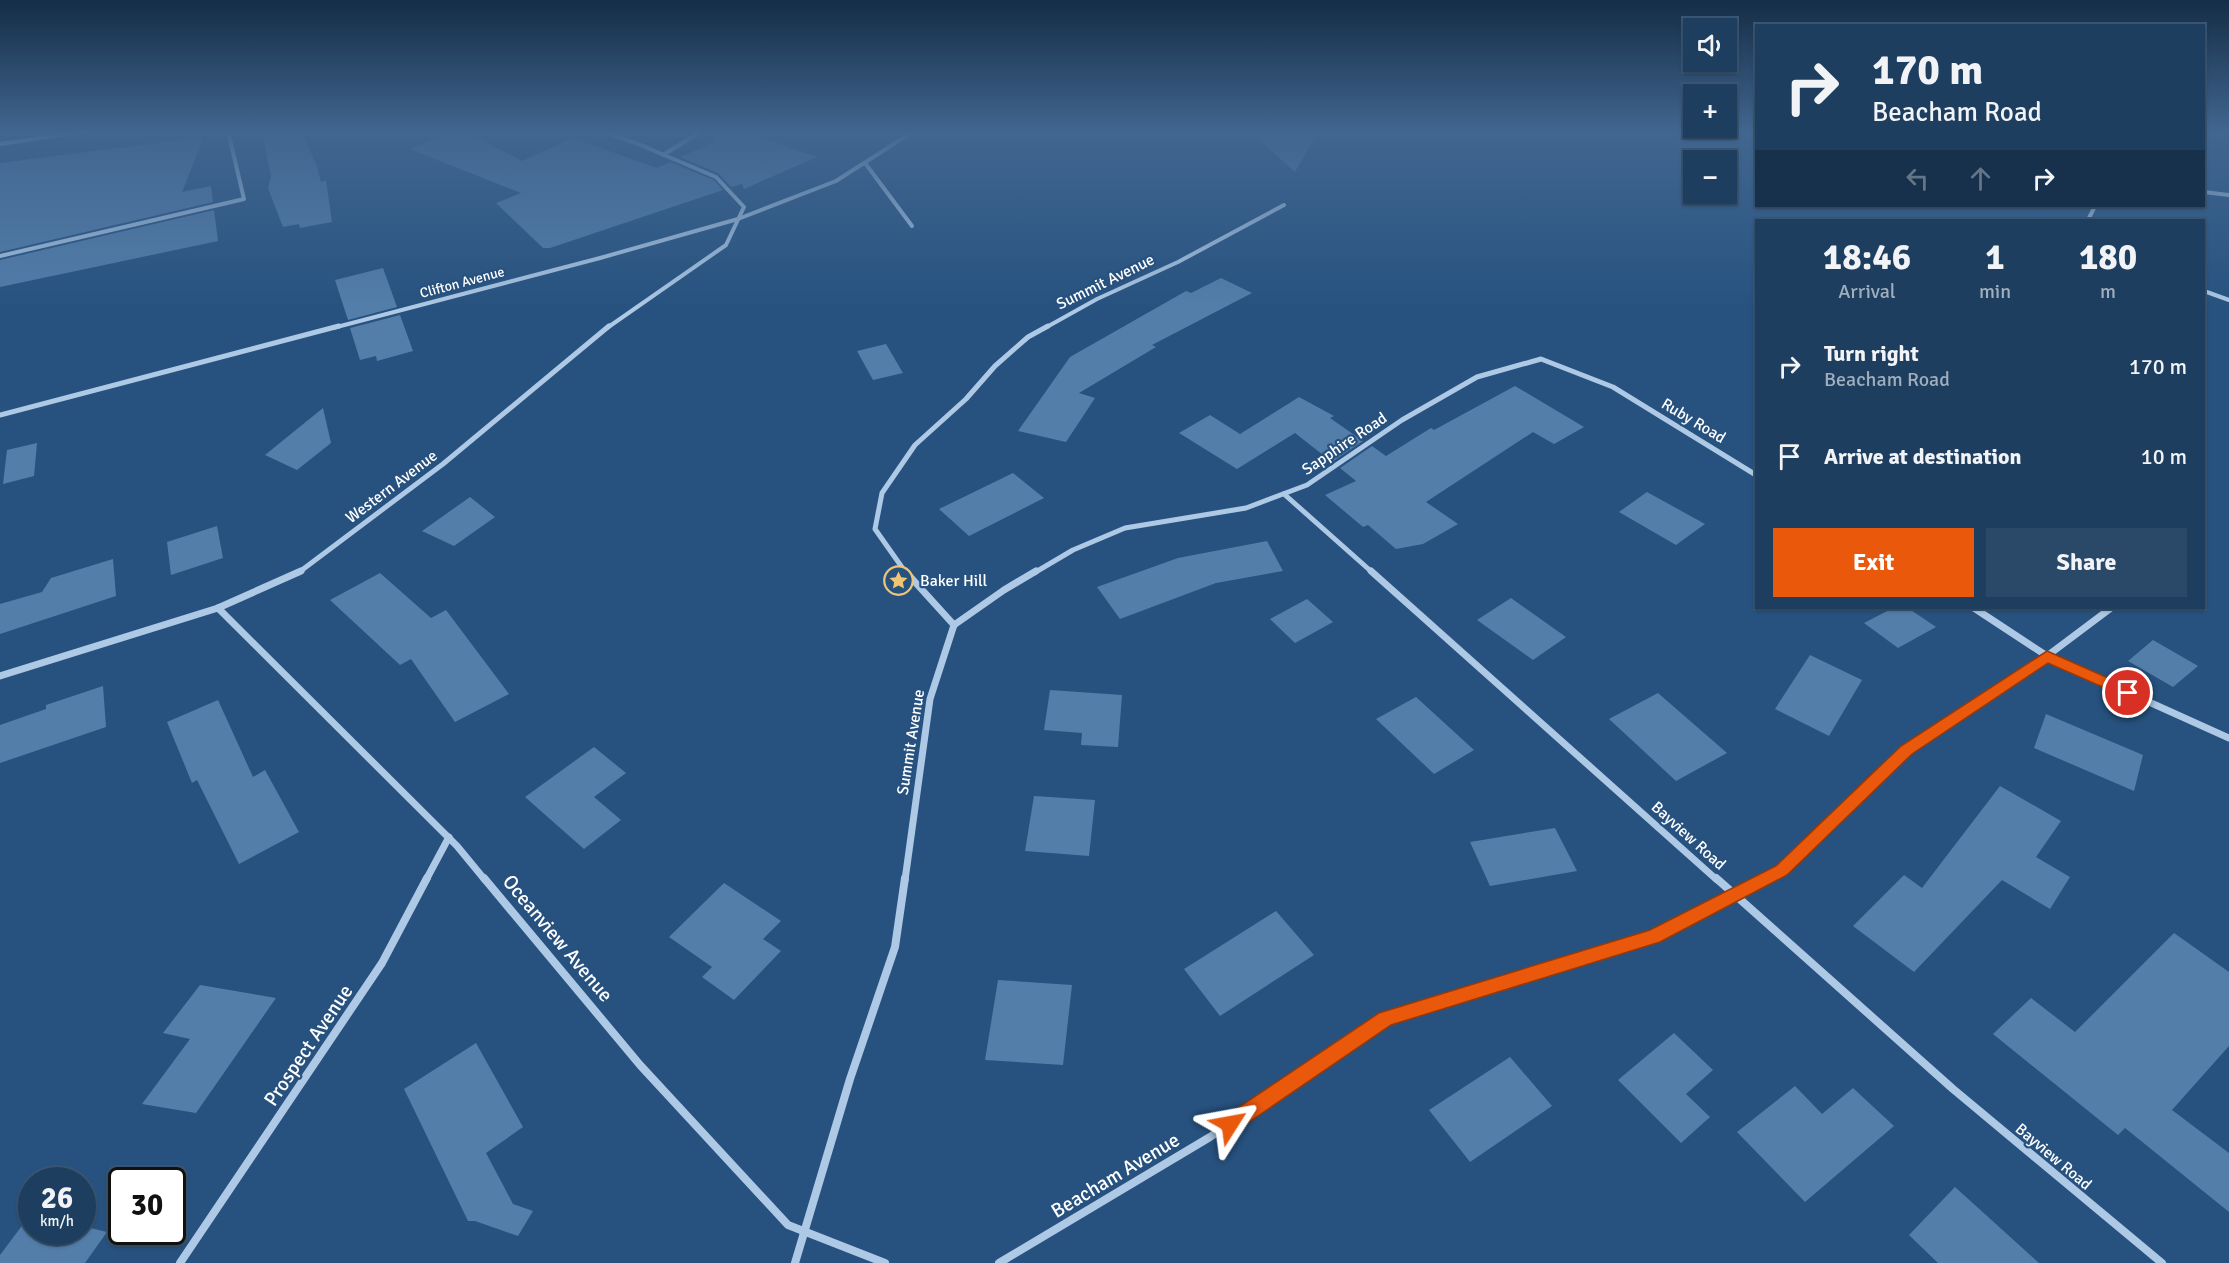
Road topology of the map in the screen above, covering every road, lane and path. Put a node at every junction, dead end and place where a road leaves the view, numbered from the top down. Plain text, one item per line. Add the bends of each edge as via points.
1 (242, 190) edge
2 (728, 190) edge
3 (815, 190) edge
4 (885, 190) edge
5 (2205, 192) edge
6 (2229, 195) edge
7 (1284, 205) dead end
8 (738, 219) junction
9 (912, 226) dead end
10 (0, 256) edge
11 (2205, 291) edge
12 (2229, 300) edge
13 (1617, 389) joint
14 (0, 415) edge
15 (1755, 474) edge
16 (1284, 494) junction
17 (218, 608) junction
18 (1976, 609) edge
19 (2110, 609) edge
20 (954, 625) junction
21 (2047, 656) junction
22 (0, 676) edge
23 (2229, 738) edge
24 (449, 837) junction
25 (1735, 894) junction
26 (804, 1233) junction
27 (180, 1263) edge
28 (795, 1263) edge
29 (885, 1263) edge
30 (999, 1263) edge
31 (2162, 1263) edge

1 - 10 street via 244,199
2 - 8 street via 744,207
3 - 8 street, Clifton Avenue
4 - 9 street
5 - 6 street
7 - 20 street, Summit Avenue via 1028,337 915,445 882,493 875,529 910,579
8 - 14 street, Clifton Avenue
8 - 17 street, Western Avenue via 726,245 613,323 442,464 300,572
11 - 12 street
13 - 15 street, Ruby Road
13 - 16 street, Sapphire Road via 1541,358 1476,377 1402,420 1307,485
16 - 20 street, Sapphire Road via 1246,508 1125,528 1073,550
16 - 25 street, Bayview Road
17 - 22 street, Western Avenue
17 - 24 street, Oceanview Avenue
18 - 21 street
19 - 21 street, Beacham Avenue
20 - 26 street, Summit Avenue via 930,699 895,947
21 - 23 street
21 - 25 street, Beacham Avenue via 1906,750 1782,871
24 - 26 street, Oceanview Avenue via 640,1065 788,1226
24 - 27 street, Prospect Avenue via 382,963
25 - 30 street, Beacham Avenue via 1654,936 1386,1018 1210,1137
25 - 31 street, Bayview Road via 1953,1089
26 - 28 street, Summit Avenue
26 - 29 street, Oceanview Avenue

